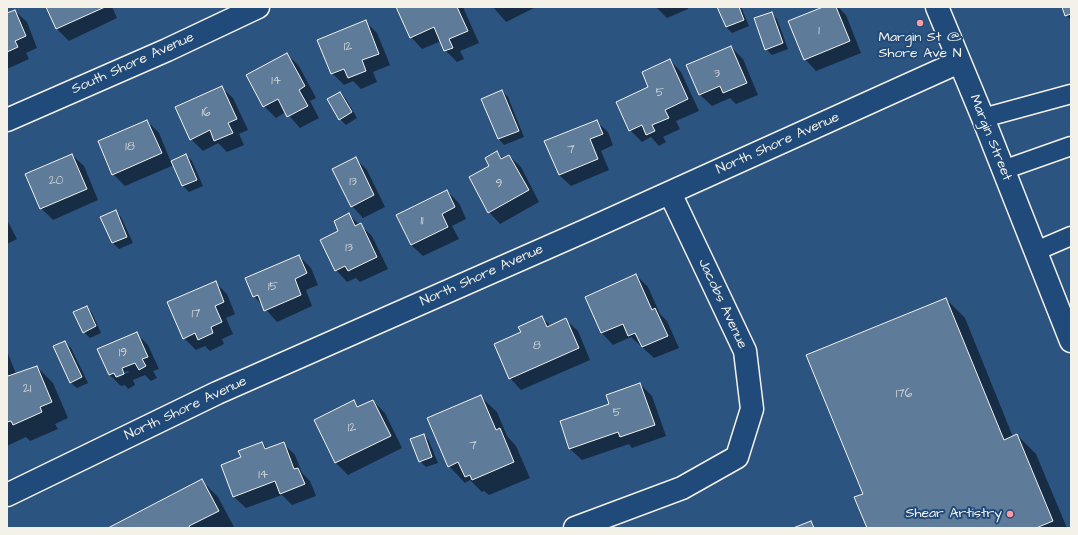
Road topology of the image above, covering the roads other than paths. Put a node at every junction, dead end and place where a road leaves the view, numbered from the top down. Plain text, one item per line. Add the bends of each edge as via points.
1 (258, 7) edge
2 (937, 7) edge
3 (959, 62) junction
4 (1071, 94) edge
5 (983, 118) junction
6 (7, 120) edge
7 (1071, 146) edge
8 (1003, 170) junction
9 (670, 193) junction
10 (1071, 236) edge
11 (1039, 260) junction
12 (1069, 329) edge
13 (7, 495) edge
14 (575, 528) edge

1 - 6 street, South Shore Avenue
2 - 3 street, Margin Street
3 - 5 street, Margin Street
3 - 9 street, North Shore Avenue
4 - 5 lane
5 - 8 street, Margin Street
7 - 8 lane
8 - 11 street, Margin Street
9 - 13 street, North Shore Avenue via 217,393
9 - 14 street, Jacobs Avenue via 745,351 752,409 737,458 682,488
10 - 11 lane
11 - 12 street, Margin Street

